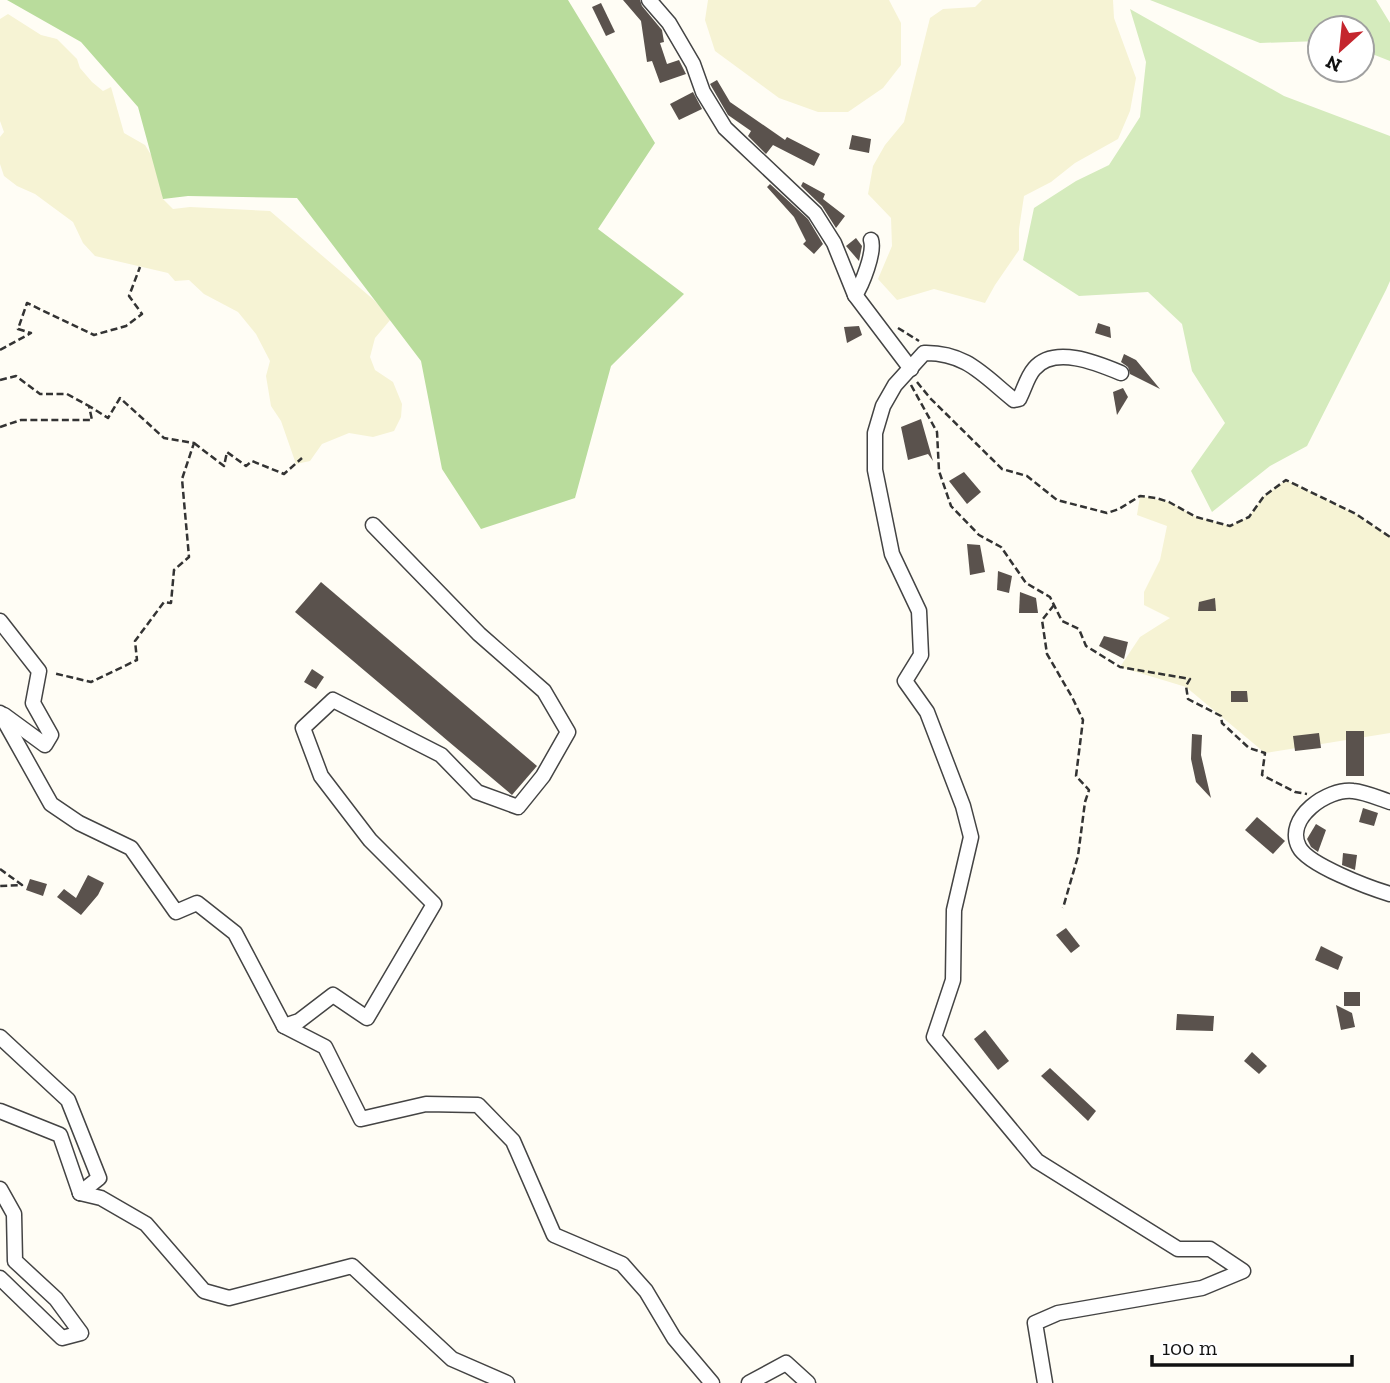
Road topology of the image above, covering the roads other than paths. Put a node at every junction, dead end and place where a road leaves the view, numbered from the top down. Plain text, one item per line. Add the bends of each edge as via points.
1 (649, 0) edge
2 (871, 240) dead end
3 (855, 295) junction
4 (908, 372) junction
5 (1121, 373) dead end
6 (373, 525) dead end
7 (0, 621) edge
8 (0, 713) edge
9 (1390, 802) edge
10 (1390, 894) edge
11 (284, 1026) junction
12 (0, 1037) edge
13 (0, 1111) edge
14 (0, 1189) edge
15 (80, 1193) junction
16 (0, 1278) edge
17 (507, 1383) edge
18 (712, 1383) edge
19 (749, 1383) edge
20 (808, 1383) edge
21 (1045, 1383) edge

1 - 3 street via 669,23 725,128 815,212 834,243
2 - 3 street via 872,255
3 - 4 street
4 - 5 street via 924,353 942,352 976,368 1014,400 1019,399 1034,369 1049,359 1090,359
4 - 21 street via 883,406 875,433 875,470 892,554 919,611 921,655 905,681 927,712 971,837 954,910 953,980 934,1037 1037,1161 1178,1249 1210,1249 1243,1271 1202,1288 1058,1313 1035,1323
6 - 11 street via 479,634 544,691 568,732 543,776 518,807 477,792 441,755 333,700 303,729 321,776 370,840 434,904 367,1017 333,995 299,1021
7 - 8 street via 39,671 33,703 51,735 45,745
8 - 11 street via 51,804 131,848 176,912 197,903 236,933
9 - 10 street via 1352,790 1324,798 1305,811 1296,833 1299,849 1321,866
11 - 18 street via 325,1047 361,1119 426,1104 478,1105 513,1141 554,1235 622,1265
12 - 15 street via 68,1100 99,1178
13 - 15 street via 60,1135
14 - 16 street via 14,1214 15,1261 56,1299 81,1333 62,1338
15 - 17 street via 101,1198 146,1224 204,1291 229,1298 352,1266 452,1359
19 - 20 street via 786,1363

